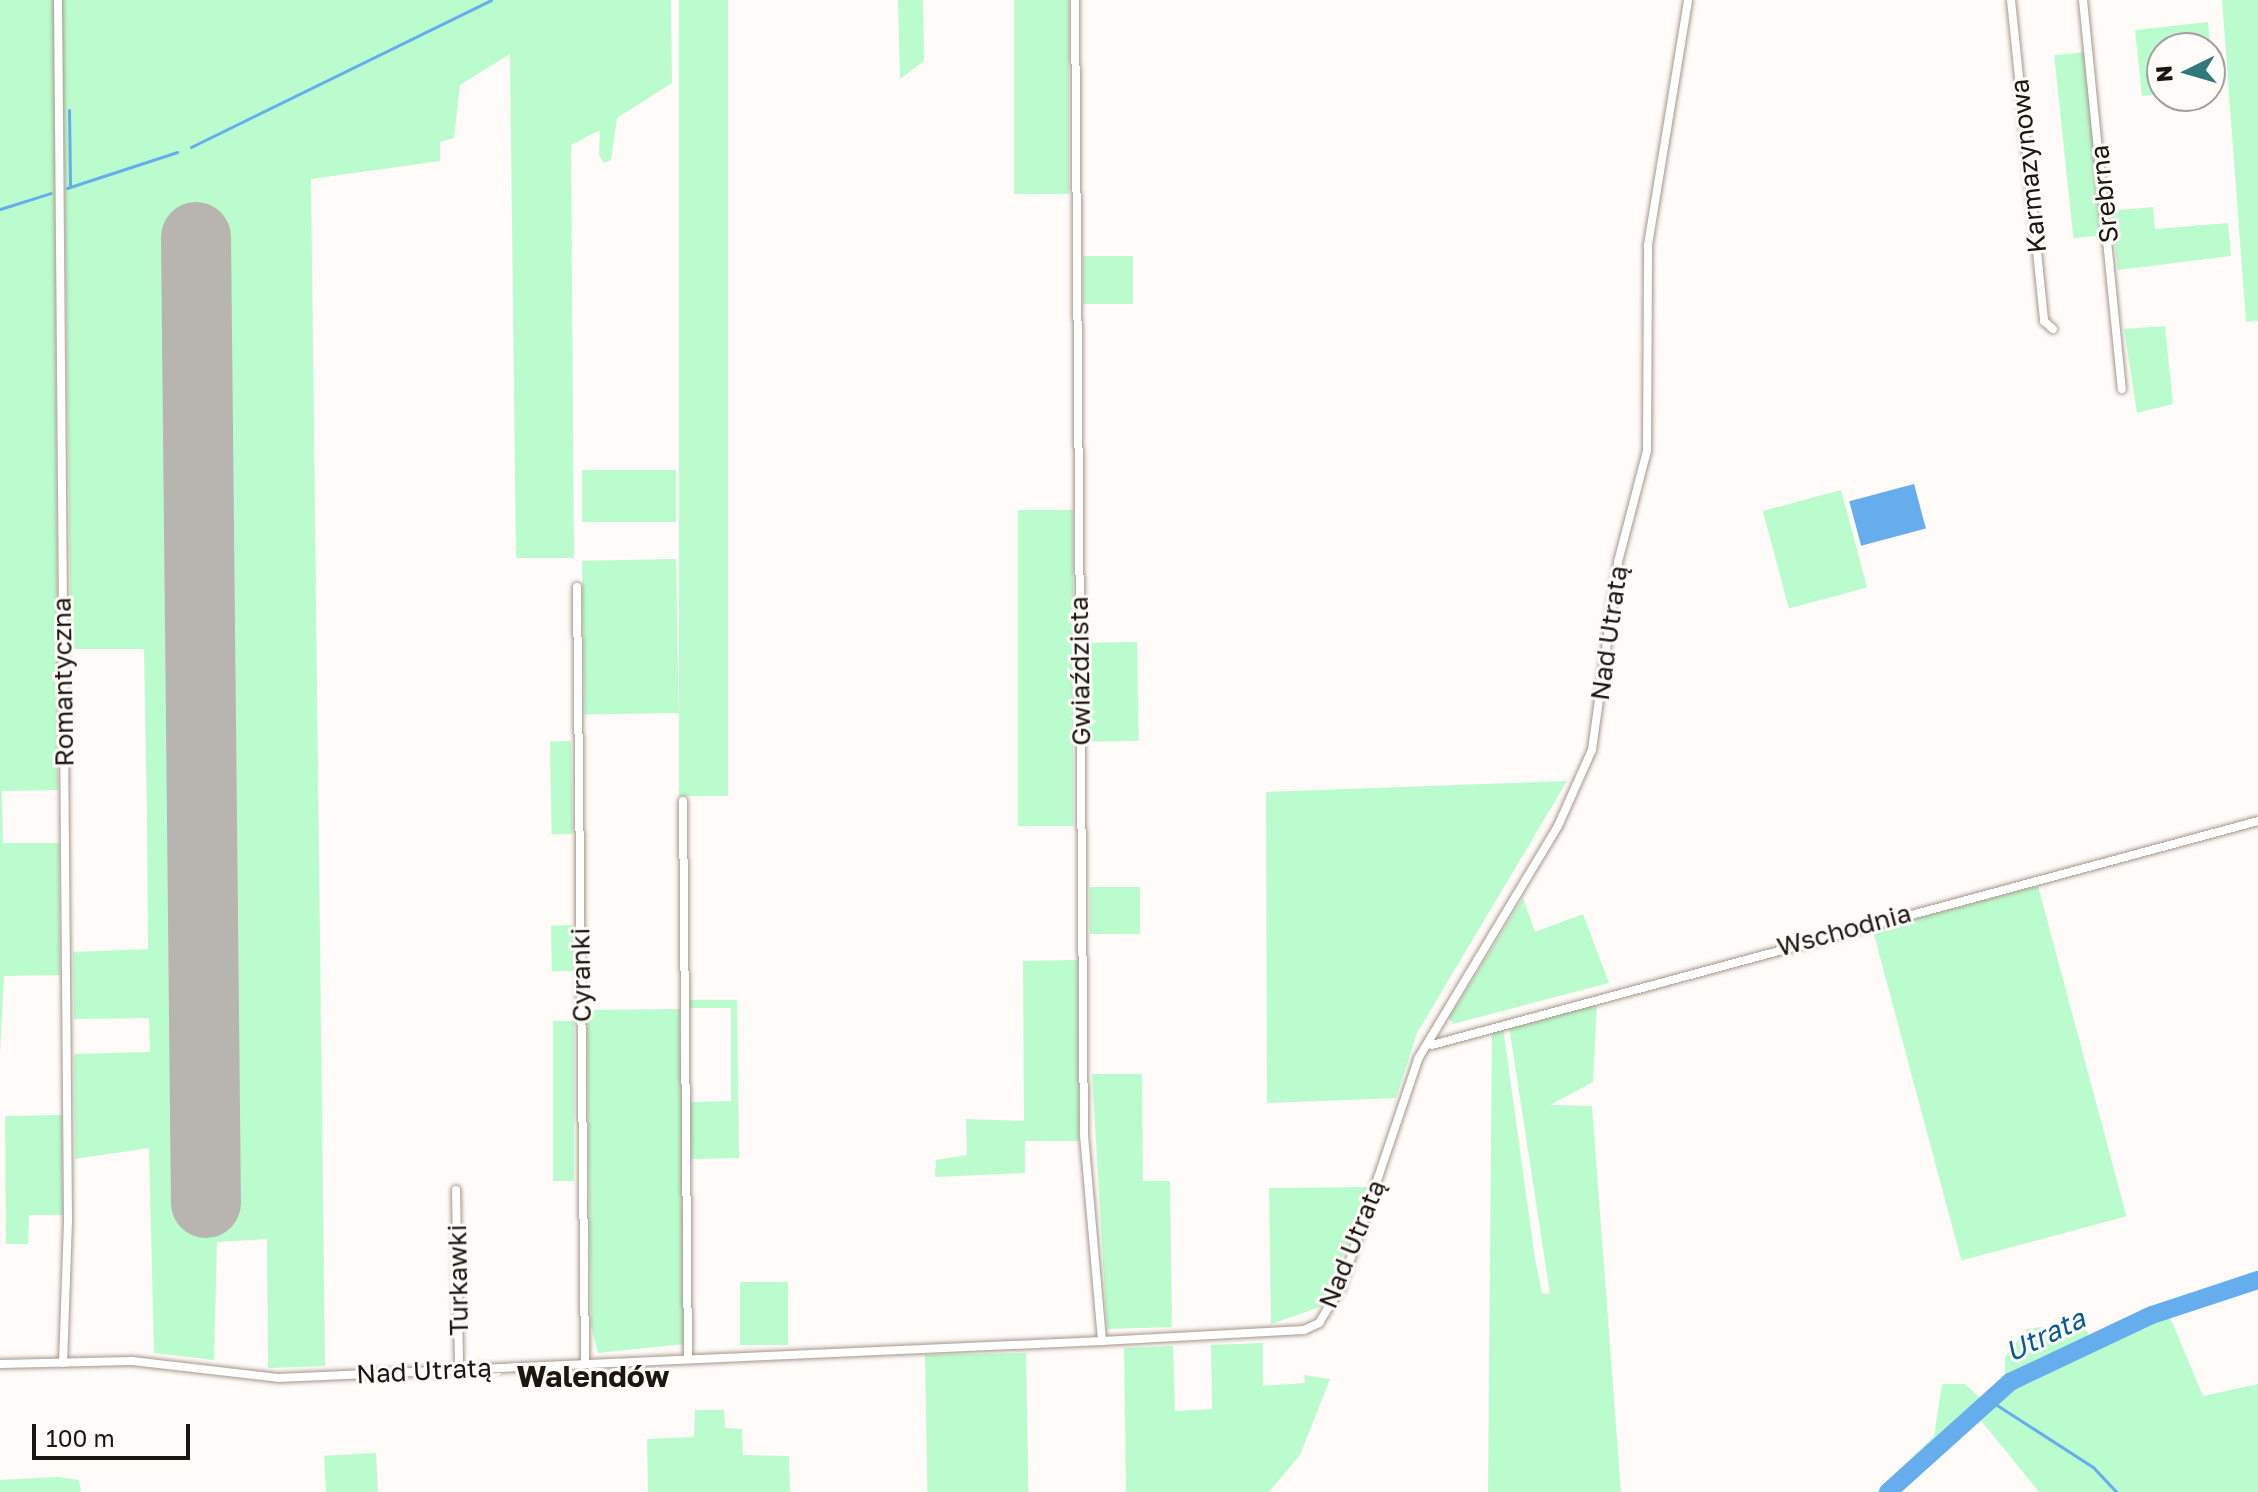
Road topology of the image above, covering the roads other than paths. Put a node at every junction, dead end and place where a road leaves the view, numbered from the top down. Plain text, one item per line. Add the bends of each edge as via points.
1 (58, 0) edge
2 (1075, 0) edge
3 (1688, 0) edge
4 (2011, 0) edge
5 (2083, 0) edge
6 (2053, 329) dead end
7 (2122, 389) dead end
8 (577, 587) dead end
9 (683, 801) dead end
10 (2258, 821) edge
11 (1432, 1045) junction
12 (456, 1190) dead end
13 (1102, 1341) junction
14 (688, 1359) junction
15 (63, 1363) junction
16 (585, 1363) junction
17 (0, 1364) edge
18 (459, 1369) junction

1 - 15 street, Romantyczna via 68,1221
2 - 13 street, Gwiaździsta via 1084,1135
3 - 11 street, Nad Utratą via 1648,245 1647,451 1618,562 1592,750 1558,826 1442,1015
4 - 6 street, Karmazynowa via 2044,321
5 - 7 street, Srebrna
8 - 16 street, Cyranki
9 - 14 street
10 - 11 street, Wschodnia
11 - 13 street, Nad Utratą via 1418,1059 1341,1287 1319,1323 1304,1330
12 - 18 street, Turkawki
13 - 14 street, Nad Utratą
14 - 16 street, Nad Utratą
15 - 17 street, Nad Utratą
15 - 18 street, Nad Utratą via 132,1361 278,1378
16 - 18 street, Nad Utratą

